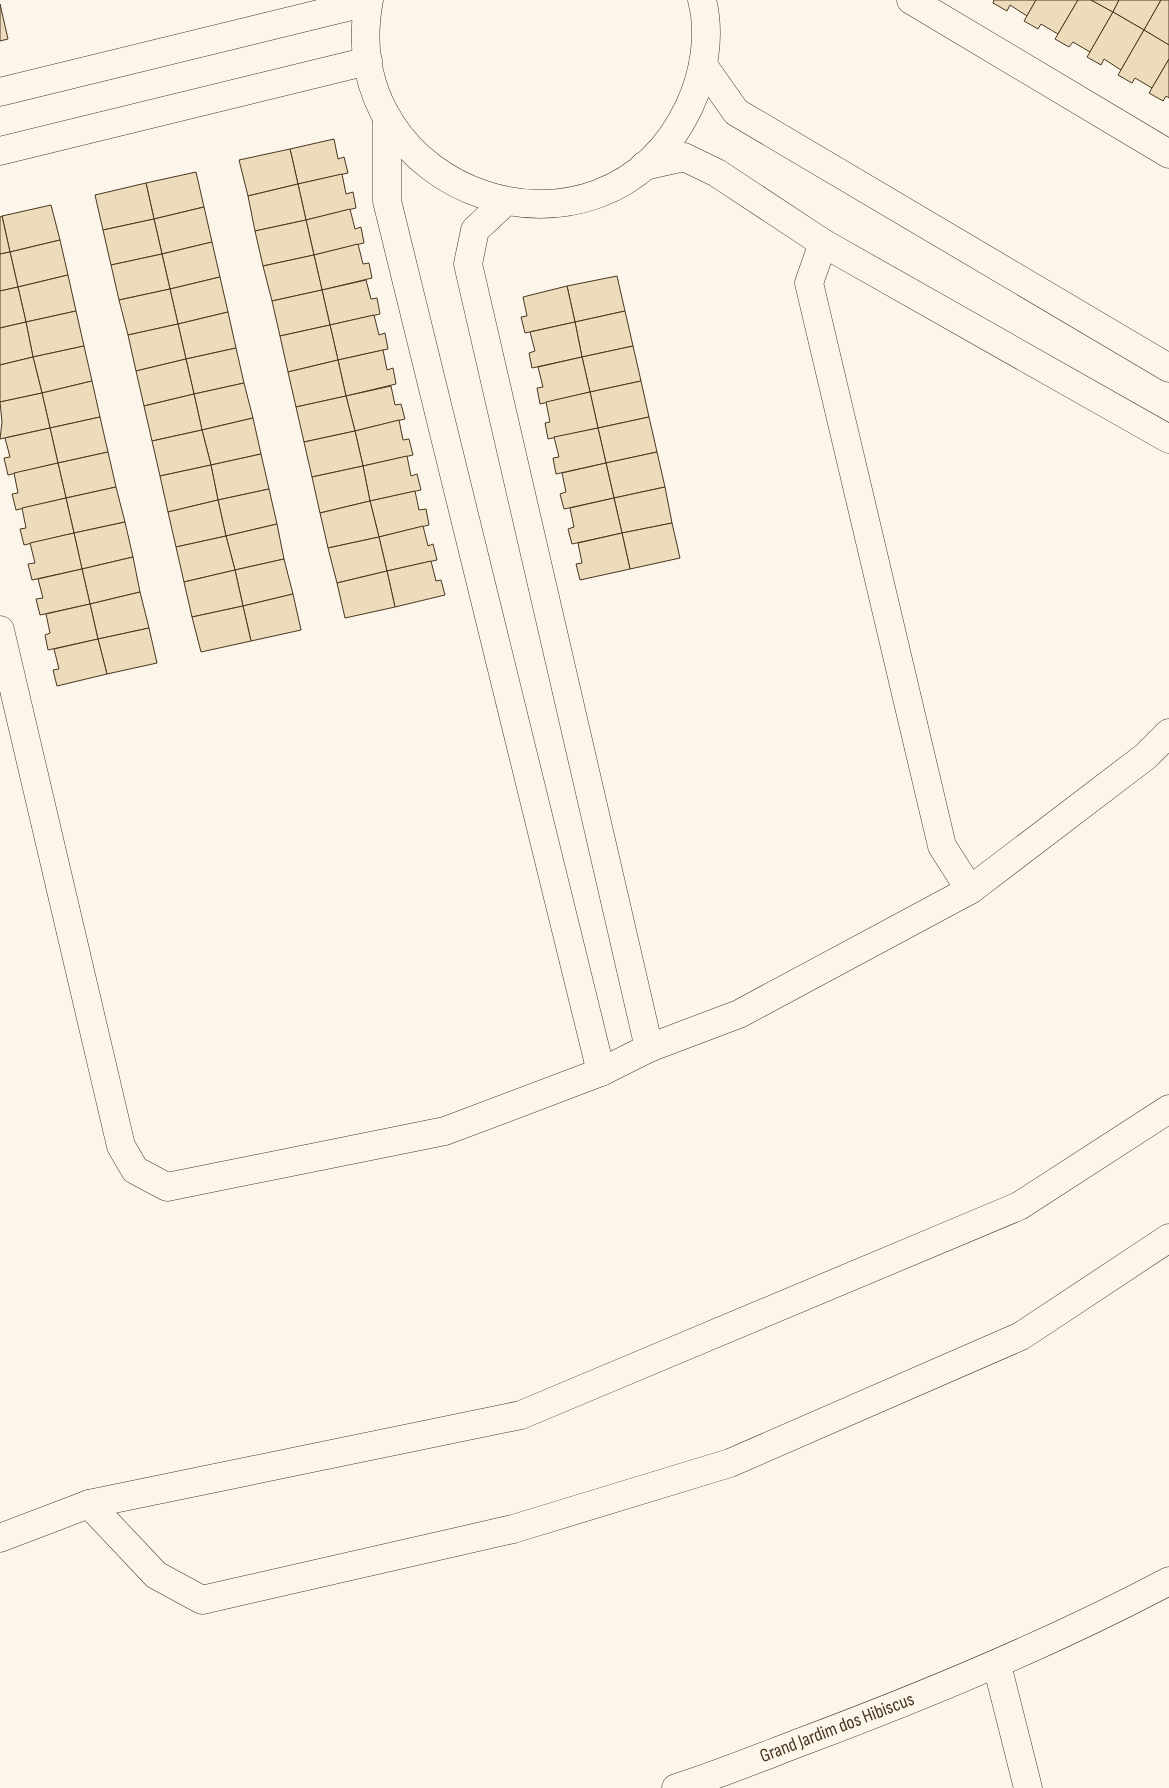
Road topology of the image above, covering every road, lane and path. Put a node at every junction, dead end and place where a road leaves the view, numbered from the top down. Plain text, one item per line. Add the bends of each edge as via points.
1 (702, 0) edge
2 (911, 0) edge
3 (368, 1) edge
4 (368, 61) junction
5 (703, 65) junction
6 (0, 92) edge
7 (387, 118) junction
8 (0, 151) edge
9 (1169, 154) edge
10 (644, 166) junction
11 (505, 202) junction
12 (823, 243) junction
13 (1169, 368) edge
14 (1169, 439) edge
15 (0, 630) edge
16 (1169, 733) edge
17 (970, 890) junction
18 (649, 1048) junction
19 (601, 1072) junction
20 (1169, 1109) edge
21 (1169, 1238) edge
22 (89, 1504) junction
23 (0, 1538) edge
24 (1169, 1581) edge
25 (997, 1665) junction
26 (676, 1788) edge
27 (1028, 1788) edge

1 - 5 street via 706,36
2 - 9 street
3 - 4 street via 365,32
3 - 6 street
4 - 7 street via 375,90
4 - 8 street
5 - 10 street via 695,94 682,121 665,146
5 - 13 street via 736,112
7 - 11 street via 425,163 476,194
7 - 19 street via 387,201
10 - 11 street via 620,183 585,197 534,204
10 - 12 street via 684,157 717,173
11 - 18 street via 475,230 468,264
12 - 14 street
12 - 17 street via 809,283 942,846
15 - 19 street via 122,1146 135,1170 167,1187 445,1130
16 - 17 street via 1146,756
17 - 18 street via 738,1014
18 - 19 street
20 - 22 street via 1019,1206 521,1415
21 - 22 street via 1021,1336 730,1463 513,1529 202,1600 156,1575
22 - 23 street
24 - 25 street, Grand Jardim dos Hibiscus via 1091,1622
25 - 26 street, Grand Jardim dos Hibiscus via 877,1714
25 - 27 street

